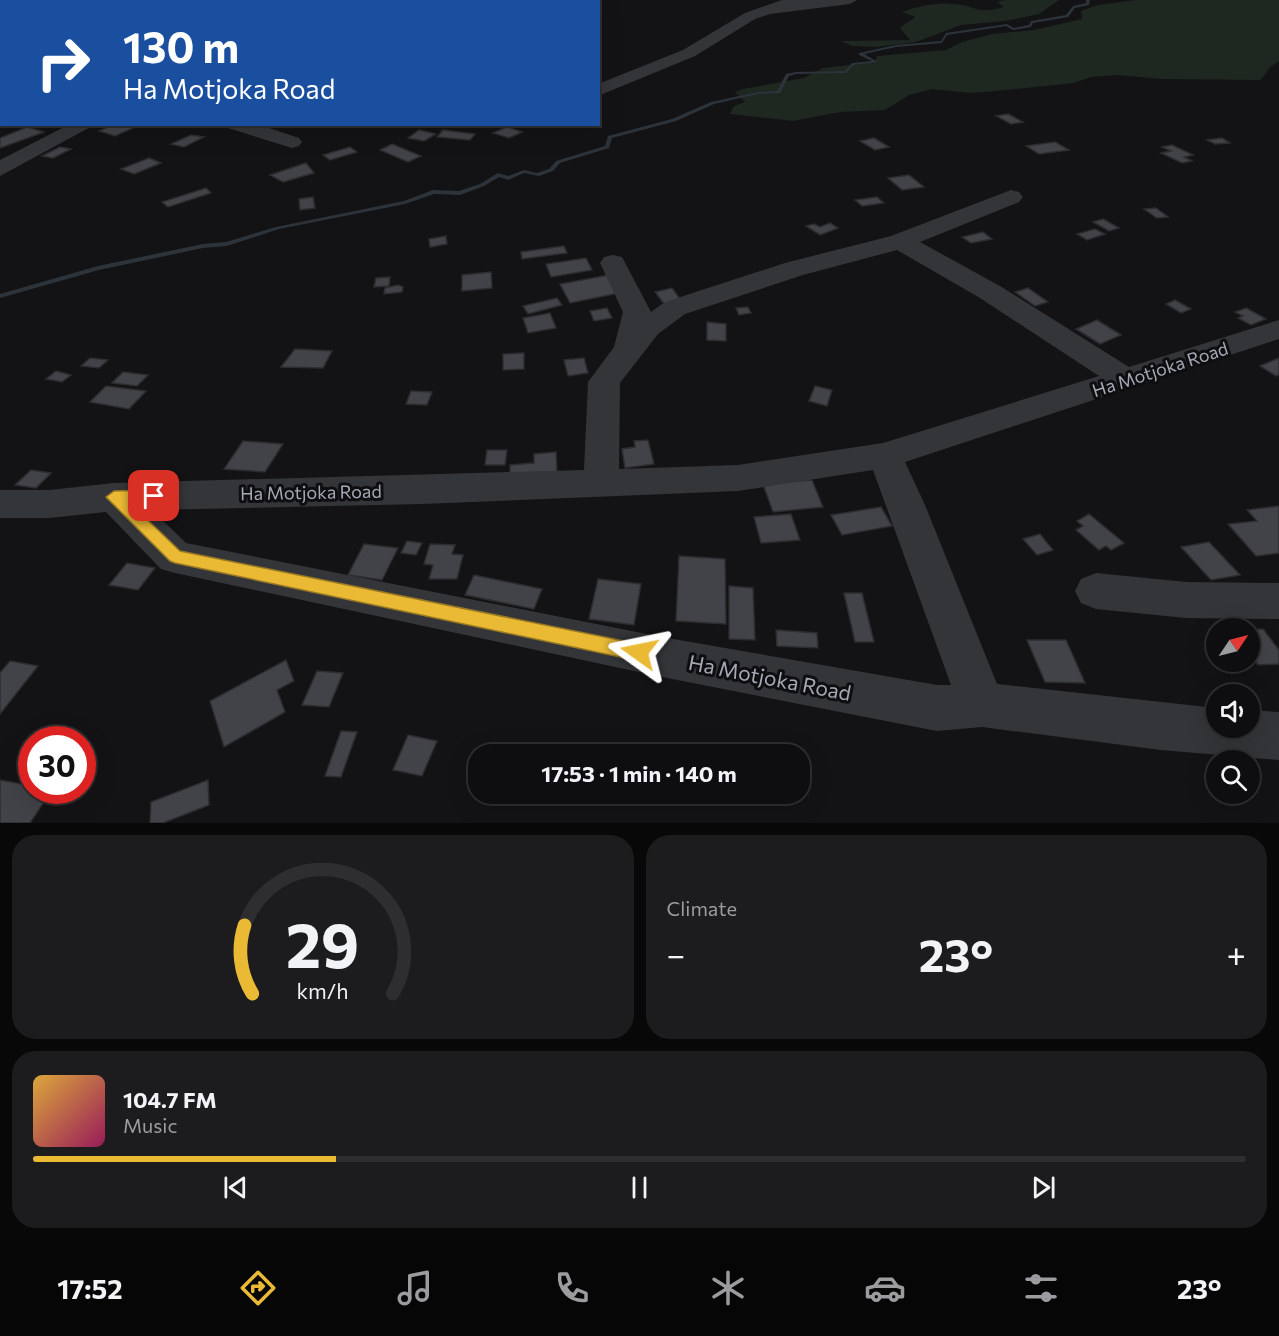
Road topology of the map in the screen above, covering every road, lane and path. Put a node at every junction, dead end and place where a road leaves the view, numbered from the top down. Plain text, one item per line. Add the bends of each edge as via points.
1 (795, 0) edge
2 (850, 0) edge
3 (762, 12) junction
4 (600, 90) edge
5 (82, 126) edge
6 (241, 126) edge
7 (292, 142) dead end
8 (0, 169) edge
9 (1011, 197) dead end
10 (900, 241) junction
11 (613, 263) dead end
12 (1279, 329) edge
13 (629, 348) junction
14 (1126, 380) junction
15 (884, 456) junction
16 (601, 484) junction
17 (114, 497) junction
18 (0, 504) edge
19 (1096, 591) dead end
20 (1279, 601) edge
21 (982, 705) junction
22 (1279, 736) edge

1 - 3 street
2 - 3 street
3 - 4 street via 730,26 689,54
5 - 8 street
6 - 7 street
9 - 10 street
10 - 13 street via 794,269 675,308
10 - 14 street via 990,292
11 - 13 street via 637,312
12 - 14 street, Ha Motjoka Road
13 - 16 street via 604,382
14 - 15 street, Ha Motjoka Road
15 - 16 street, Ha Motjoka Road via 738,478
15 - 21 street
16 - 17 street, Ha Motjoka Road
17 - 18 street, Ha Motjoka Road via 49,504
17 - 21 street, Ha Motjoka Road via 175,556 662,657 926,706
19 - 20 street via 1186,600
21 - 22 street, Ha Motjoka Road via 1161,727

